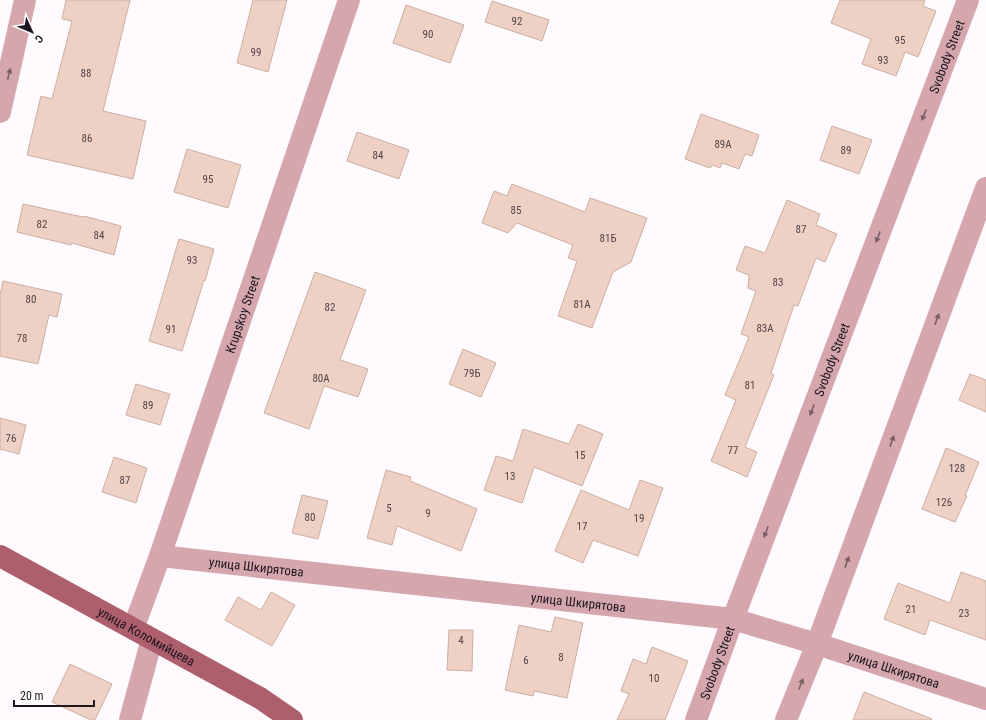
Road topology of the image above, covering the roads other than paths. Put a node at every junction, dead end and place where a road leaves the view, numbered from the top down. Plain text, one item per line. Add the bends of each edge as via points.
1 (25, 0) edge
2 (349, 0) edge
3 (968, 0) edge
4 (0, 112) edge
5 (986, 188) edge
6 (0, 556) edge
7 (160, 556) junction
8 (733, 619) junction
9 (133, 629) junction
10 (152, 639) junction
11 (817, 644) junction
12 (986, 699) edge
13 (130, 720) edge
14 (292, 720) edge
15 (696, 720) edge
16 (786, 720) edge

4 -> 1 street
2 - 7 street, Krupskoy Street
3 -> 8 street, Svobody Street
11 -> 5 street
6 - 9 main road, улица Коломийцева
7 - 8 street, улица Шкирятова
7 - 9 street, Krupskoy Street
8 - 11 street, улица Шкирятова
8 - 15 street, Svobody Street
9 - 10 main road, улица Коломийцева
10 - 13 street
10 - 14 main road, улица Коломийцева via 260,698
11 - 12 street, улица Шкирятова
16 -> 11 street

